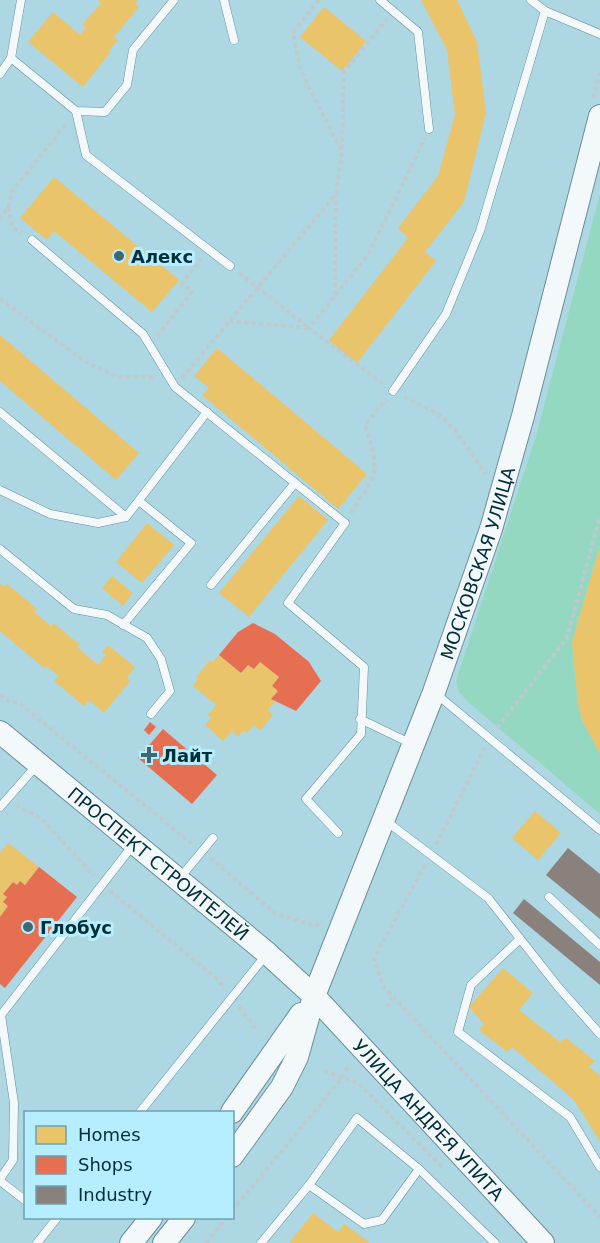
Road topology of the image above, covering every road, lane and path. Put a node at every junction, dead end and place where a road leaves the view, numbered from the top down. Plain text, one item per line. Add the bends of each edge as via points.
1 (21, 0) edge
2 (174, 0) edge
3 (224, 0) edge
4 (319, 0) edge
5 (380, 0) edge
6 (531, 0) edge
7 (544, 10) junction
8 (393, 11) junction
9 (600, 34) edge
10 (234, 40) dead end
11 (11, 58) junction
12 (0, 74) edge
13 (76, 111) junction
14 (600, 116) edge
15 (429, 129) joint
16 (342, 152) junction
17 (594, 164) edge
18 (336, 194) junction
19 (8, 207) junction
20 (0, 220) edge
21 (32, 240) joint
22 (209, 250) junction
23 (230, 266) joint
24 (257, 287) junction
25 (335, 295) junction
26 (0, 299) edge
27 (229, 321) junction
28 (165, 326) dead end
29 (309, 328) junction
30 (175, 387) junction
31 (393, 391) junction
32 (0, 412) edge
33 (207, 412) junction
34 (490, 480) dead end
35 (295, 483) junction
36 (0, 490) edge
37 (139, 501) junction
38 (600, 516) edge
39 (126, 517) junction
40 (345, 523) junction
41 (0, 549) edge
42 (211, 585) dead end
43 (123, 625) junction
44 (434, 693) junction
45 (0, 695) edge
46 (151, 714) dead end
47 (360, 719) junction
48 (0, 732) edge
49 (489, 738) junction
50 (414, 745) junction
51 (38, 764) junction
52 (6, 800) junction
53 (0, 807) edge
54 (384, 820) junction
55 (600, 830) edge
56 (338, 833) dead end
57 (213, 838) dead end
58 (134, 844) junction
59 (202, 852) junction
60 (430, 856) junction
61 (178, 880) junction
62 (101, 884) junction
63 (549, 897) dead end
64 (326, 918) dead end
65 (520, 939) junction
66 (600, 945) edge
67 (267, 953) junction
68 (217, 979) dead end
69 (314, 996) junction
70 (392, 997) junction
71 (387, 1007) dead end
72 (600, 1034) edge
73 (352, 1058) dead end
74 (324, 1071) dead end
75 (342, 1078) junction
76 (142, 1111) edge
77 (233, 1111) edge
78 (234, 1153) edge
79 (600, 1167) edge
80 (419, 1169) junction
81 (450, 1175) dead end
82 (0, 1180) edge
83 (309, 1185) junction
84 (24, 1199) edge
85 (234, 1209) edge
86 (600, 1217) edge
87 (52, 1219) edge
88 (150, 1219) edge
89 (183, 1219) edge
90 (226, 1219) edge
91 (37, 1243) edge
92 (131, 1243) edge
93 (164, 1243) edge
94 (206, 1243) edge
95 (261, 1243) edge
96 (495, 1243) edge
97 (543, 1243) edge

1 - 11 lane
2 - 13 lane via 133,50 127,85 105,112
3 - 10 lane
4 - 16 path via 293,32 300,69
5 - 8 lane
6 - 7 lane
7 - 9 lane
7 - 31 lane via 480,231 446,314
8 - 15 lane via 418,32
8 - 16 path via 344,72
11 - 12 lane
11 - 13 lane
13 - 19 path via 12,190
13 - 22 lane via 86,155
14 - 17 main road, МОСКОВСКАЯ УЛИЦА
15 - 25 path via 368,255
16 - 18 path
17 - 44 main road, МОСКОВСКАЯ УЛИЦА via 494,518
18 - 24 path
18 - 25 path
19 - 20 path
19 - 21 path via 13,228
21 - 30 lane via 143,334
22 - 23 lane
22 - 28 path via 182,283 192,292
23 - 24 path
24 - 27 path
24 - 29 path
25 - 29 path
26 - 30 path via 87,363 119,377 152,376
27 - 29 path
27 - 30 path
29 - 31 path
30 - 33 lane
31 - 34 path via 437,413
31 - 40 path via 365,425 377,461 375,475
32 - 39 lane
33 - 35 lane
33 - 37 lane
35 - 40 lane
35 - 42 lane
36 - 39 lane via 50,514 98,523
37 - 39 lane
37 - 43 lane via 191,543
38 - 49 path via 567,638
40 - 47 lane via 288,603 364,667
41 - 43 lane via 74,609 107,615
43 - 46 lane via 147,638 161,659 170,691
44 - 49 lane
44 - 50 main road, МОСКОВСКАЯ УЛИЦА
45 - 59 path via 19,703
47 - 50 lane
47 - 56 lane via 361,734 306,799
48 - 51 main road, ПРОСПЕКТ СТРОИТЕЛЕЙ
49 - 55 lane
49 - 60 path
50 - 54 main road, МОСКОВСКАЯ УЛИЦА
51 - 52 lane
51 - 58 main road, ПРОСПЕКТ СТРОИТЕЛЕЙ
52 - 53 lane
52 - 62 path via 43,820
54 - 60 lane
54 - 69 main road, МОСКОВСКАЯ УЛИЦА
57 - 59 lane
58 - 61 main road, ПРОСПЕКТ СТРОИТЕЛЕЙ
58 - 62 lane
59 - 61 lane
59 - 64 path via 276,914 315,926
60 - 65 lane via 488,898
60 - 70 path via 374,958 377,974
61 - 67 main road, ПРОСПЕКТ СТРОИТЕЛЕЙ
62 - 68 path
62 - 82 lane via 1,1015 14,1103 13,1160
63 - 66 lane
65 - 72 lane
65 - 79 lane via 471,985 458,1032 570,1117
67 - 69 main road, ПРОСПЕКТ СТРОИТЕЛЕЙ
67 - 76 lane
69 - 77 main road, МОСКОВСКАЯ УЛИЦА
69 - 78 main road, МОСКОВСКАЯ УЛИЦА via 297,1056 282,1087
69 - 97 main road, УЛИЦА АНДРЕЯ УПИТА
70 - 71 path
70 - 86 path
73 - 75 path
74 - 75 path
75 - 81 path via 358,1083
75 - 85 path
80 - 83 lane via 382,1220 364,1224
80 - 83 lane via 357,1118
80 - 96 lane
82 - 84 lane
83 - 95 lane
87 - 91 lane
88 - 92 main road
89 - 93 main road
90 - 94 path

